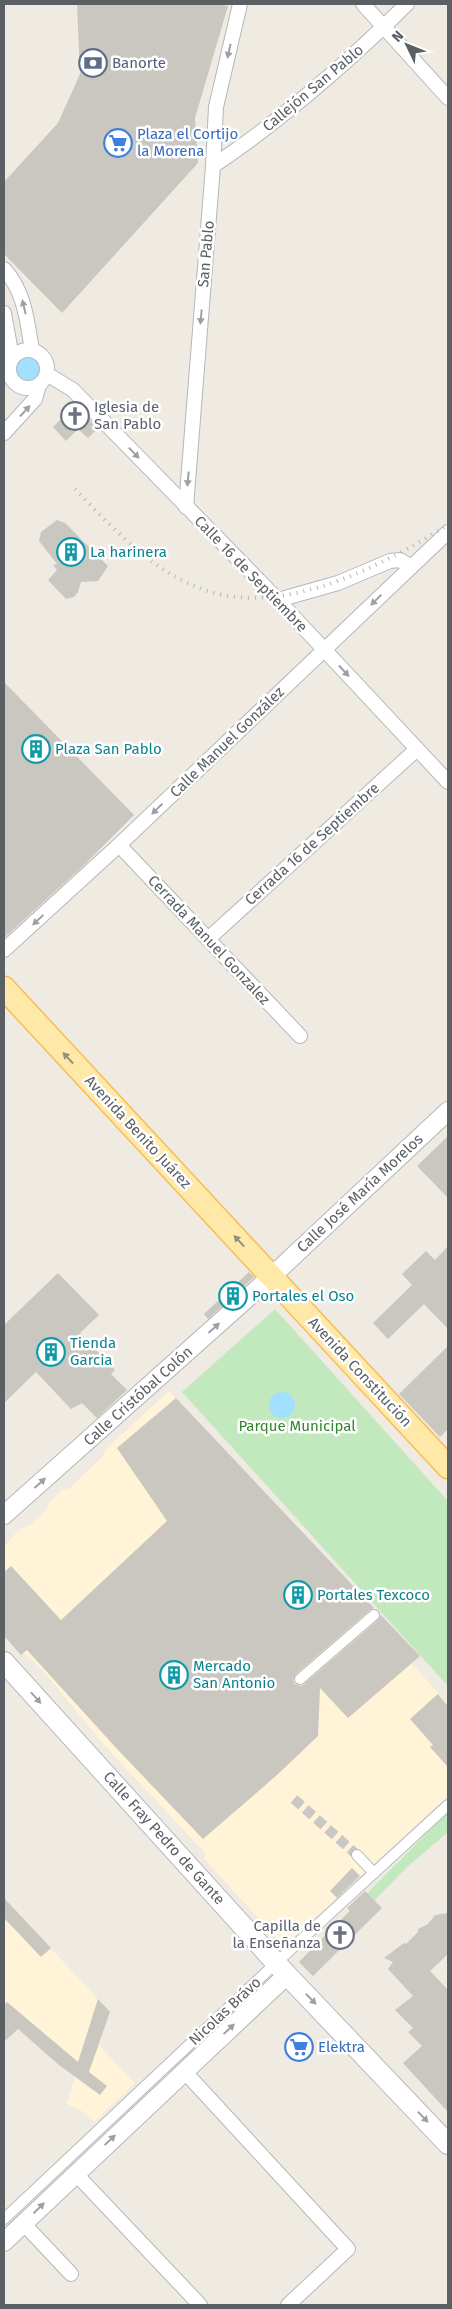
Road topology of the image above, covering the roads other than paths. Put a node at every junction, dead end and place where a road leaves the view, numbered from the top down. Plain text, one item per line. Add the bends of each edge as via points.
1 (240, 4) edge
2 (363, 4) edge
3 (407, 4) edge
4 (383, 27) junction
5 (448, 98) edge
6 (213, 166) junction
7 (4, 269) edge
8 (4, 314) edge
9 (32, 350) junction
10 (12, 358) junction
11 (43, 379) junction
12 (7, 382) edge
13 (4, 433) edge
14 (186, 507) junction
15 (448, 532) edge
16 (411, 567) junction
17 (278, 600) junction
18 (324, 650) junction
19 (417, 749) junction
20 (448, 782) edge
21 (119, 845) junction
22 (208, 939) junction
23 (4, 950) edge
24 (4, 988) edge
25 (300, 1036) dead end
26 (448, 1111) edge
27 (272, 1276) junction
28 (448, 1467) edge
29 (4, 1515) edge
30 (374, 1615) dead end
31 (4, 1662) edge
32 (300, 1679) dead end
33 (448, 1806) edge
34 (357, 1855) tunnel mouth
35 (374, 1873) junction
36 (282, 1968) junction
37 (184, 2071) junction
38 (448, 2144) edge
39 (75, 2173) junction
40 (4, 2219) edge
41 (23, 2223) junction
42 (4, 2242) edge
43 (71, 2274) dead end
44 (200, 2305) edge
45 (288, 2305) edge

1 -> 6 street, San Pablo via 216,107
2 - 4 street
3 - 4 street, Callejón San Pablo
4 - 5 street
4 - 6 street, Callejón San Pablo via 297,104
6 -> 14 street, San Pablo
9 -> 7 street via 24,303 18,287
8 - 10 street
9 - 10 street via 24,350
9 - 11 street via 45,358 47,366
10 - 12 street
11 - 12 street via 27,388
13 -> 11 street via 36,400
11 -> 14 street, Calle 16 de Septiembre via 73,390
14 - 17 street, Calle 16 de Septiembre
15 - 16 street, Calle Manuel González
16 - 17 street via 400,560 390,561 338,583
16 -> 18 street, Calle Manuel González
17 - 18 street, Calle 16 de Septiembre
18 -> 19 street, Calle 16 de Septiembre
18 -> 21 street, Calle Manuel González
19 - 20 street, Calle 16 de Septiembre
19 - 22 street, Cerrada 16 de Septiembre
21 - 22 street, Cerrada Manuel Gonzalez
21 -> 23 street, Calle Manuel González
22 - 25 street, Cerrada Manuel Gonzalez
27 -> 24 main road, Avenida Benito Juárez
26 - 27 street, Calle José María Morelos
27 - 28 main road, Avenida Constitución
29 -> 27 street, Calle Cristóbal Colón
30 - 32 street
31 -> 36 main road, Calle Fray Pedro de Gante
33 - 35 street, Nicolas Brávo
34 - 35 street
35 - 36 street, Nicolas Brávo
37 -> 36 street, Nicolas Brávo
36 -> 38 main road, Calle Fray Pedro de Gante
36 - 40 street, Nicolas Brávo
39 -> 37 street, Nicolas Brávo
37 - 45 street via 348,2249
41 -> 39 street, Nicolas Brávo
39 - 44 street
41 - 42 street, Nicolas Brávo
41 - 43 street

